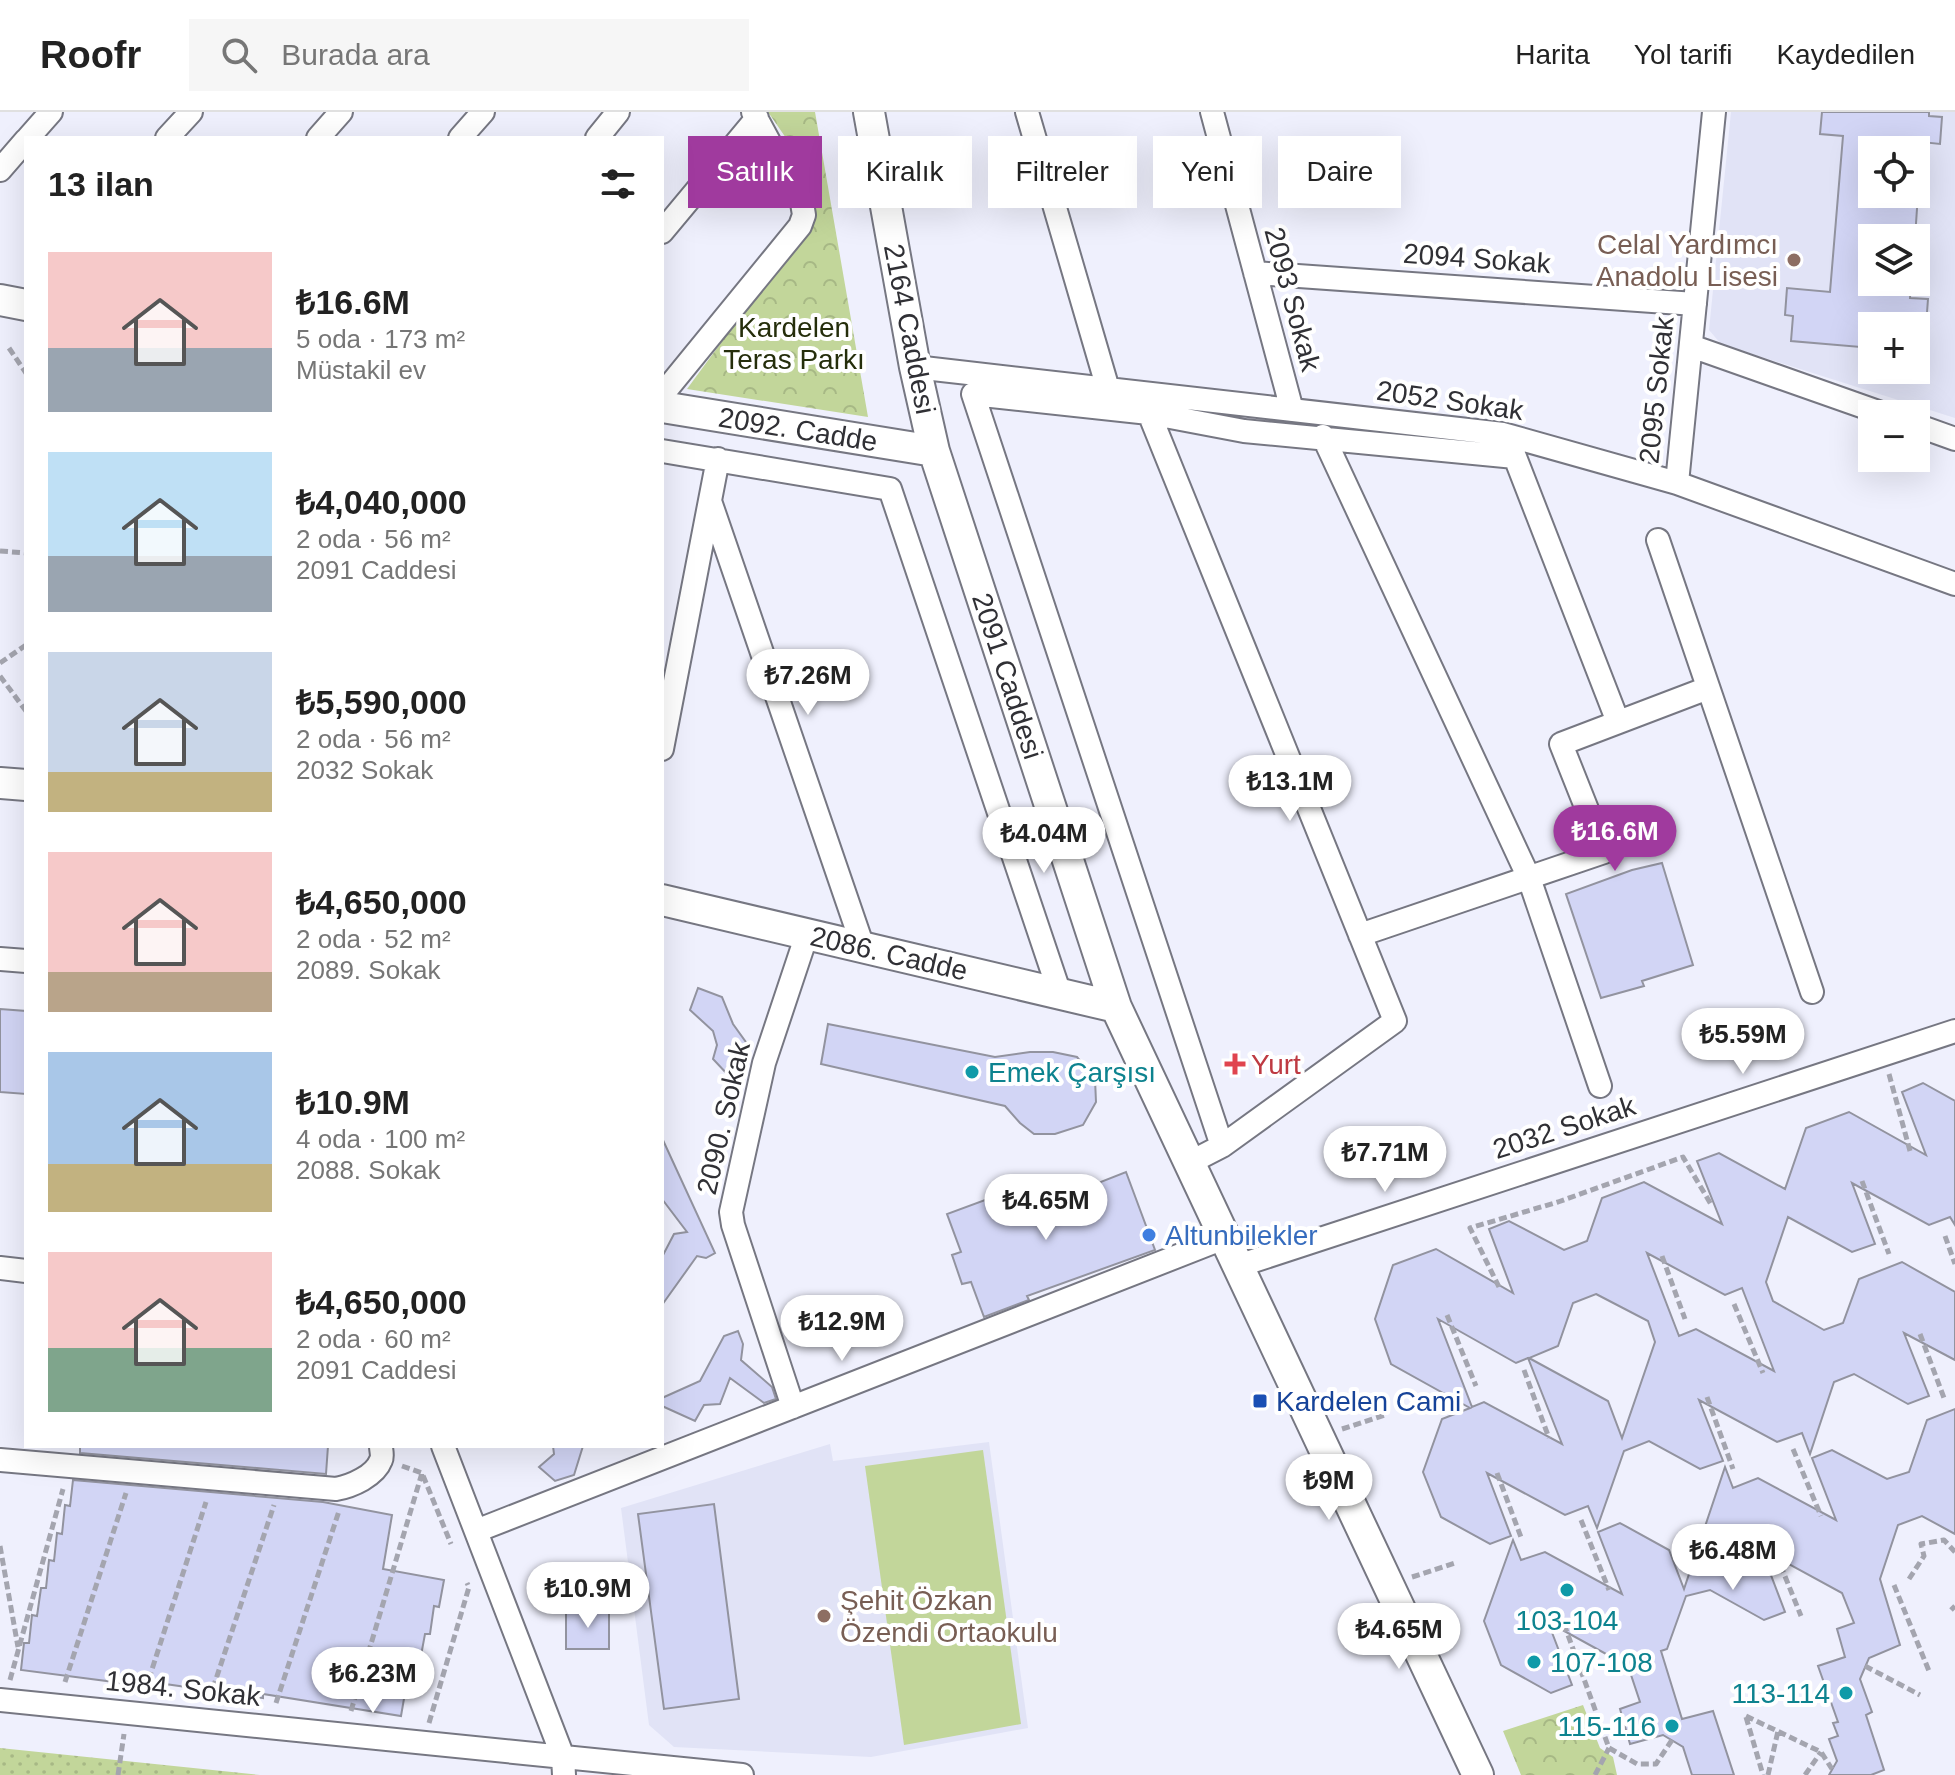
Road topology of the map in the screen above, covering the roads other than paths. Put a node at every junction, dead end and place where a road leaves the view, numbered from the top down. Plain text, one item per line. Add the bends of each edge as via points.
1 (51, 112) edge
2 (191, 112) edge
3 (341, 112) edge
4 (483, 112) edge
5 (618, 112) edge
6 (869, 112) edge
7 (1027, 112) edge
8 (1212, 112) edge
9 (1714, 112) edge
10 (755, 115) edge
11 (30, 136) edge
12 (169, 136) edge
13 (320, 136) edge
14 (462, 136) edge
15 (599, 136) edge
16 (24, 142) edge
17 (0, 170) edge
18 (664, 229) edge
19 (1255, 273) junction
20 (1695, 304) junction
21 (1691, 346) junction
22 (915, 367) junction
23 (1108, 389) junction
24 (664, 393) edge
25 (1858, 405) edge
26 (664, 407) edge
27 (1292, 410) junction
28 (1149, 413) junction
29 (1930, 430) edge
30 (1323, 436) junction
31 (1955, 439) edge
32 (664, 451) edge
33 (934, 451) junction
34 (718, 459) junction
35 (1677, 483) junction
36 (710, 501) junction
37 (1658, 540) dead end
38 (1955, 584) edge
39 (1708, 688) junction
40 (1618, 722) junction
41 (664, 739) edge
42 (0, 783) edge
43 (24, 785) edge
44 (1529, 878) junction
45 (664, 900) edge
46 (807, 934) junction
47 (1360, 935) junction
48 (863, 947) junction
49 (0, 959) edge
50 (24, 961) edge
51 (1812, 992) dead end
52 (1060, 994) junction
53 (1116, 1007) junction
54 (1955, 1031) edge
55 (1600, 1086) dead end
56 (1222, 1146) junction
57 (1189, 1163) junction
58 (1224, 1238) junction
59 (1238, 1266) junction
60 (0, 1268) edge
61 (24, 1271) edge
62 (793, 1407) junction
63 (444, 1448) edge
64 (381, 1453) edge
65 (0, 1460) edge
66 (476, 1531) junction
67 (2, 1700) edge
68 (564, 1766) edge
69 (742, 1775) edge
70 (1478, 1775) edge

1 - 11 street
2 - 12 street
3 - 13 street
4 - 14 street
5 - 15 street
6 - 22 street, 2164 Caddesi
7 - 23 street
8 - 19 street, 2093 Sokak
9 - 20 street, 2095 Sokak
10 - 18 street
10 - 24 street via 804,215
16 - 17 street
19 - 20 street, 2094 Sokak
19 - 27 street, 2093 Sokak
20 - 21 street, 2095 Sokak
21 - 25 street
21 - 35 street, 2095 Sokak
22 - 23 street, 2052 Sokak
22 - 33 street, 2164 Caddesi
23 - 27 street, 2052 Sokak
26 - 33 street, 2092. Cadde
27 - 35 street, 2052 Sokak via 1503,434
28 - 30 street via 1244,431
28 - 47 street
28 - 56 street via 973,394
29 - 31 street
30 - 40 street via 1515,457
30 - 44 street
32 - 34 street
33 - 53 street, 2091 Caddesi
34 - 36 street
34 - 52 street via 890,489
35 - 38 street, 2052 Sokak
36 - 41 street
36 - 48 street
37 - 39 street
39 - 40 street
39 - 51 street
40 - 44 street via 1561,744 1604,852
42 - 43 street
44 - 47 street
44 - 55 street
45 - 46 street, 2086. Cadde
46 - 48 street, 2086. Cadde
46 - 62 street, 2090. Sokak via 764,1063 731,1212
47 - 56 street via 1395,1021
48 - 52 street, 2086. Cadde
49 - 50 street
52 - 53 street, 2086. Cadde
53 - 57 street, 2091 Caddesi
54 - 59 street, 2032 Sokak
56 - 57 street
57 - 58 street, 2091 Caddesi
58 - 59 street, 2091 Caddesi
58 - 62 street
59 - 70 street, 2091 Caddesi
60 - 61 street
62 - 66 street
63 - 66 street
64 - 65 street via 366,1477 336,1489
66 - 68 street
67 - 68 street, 1984. Sokak via 424,1743
68 - 69 street, 1984. Sokak

